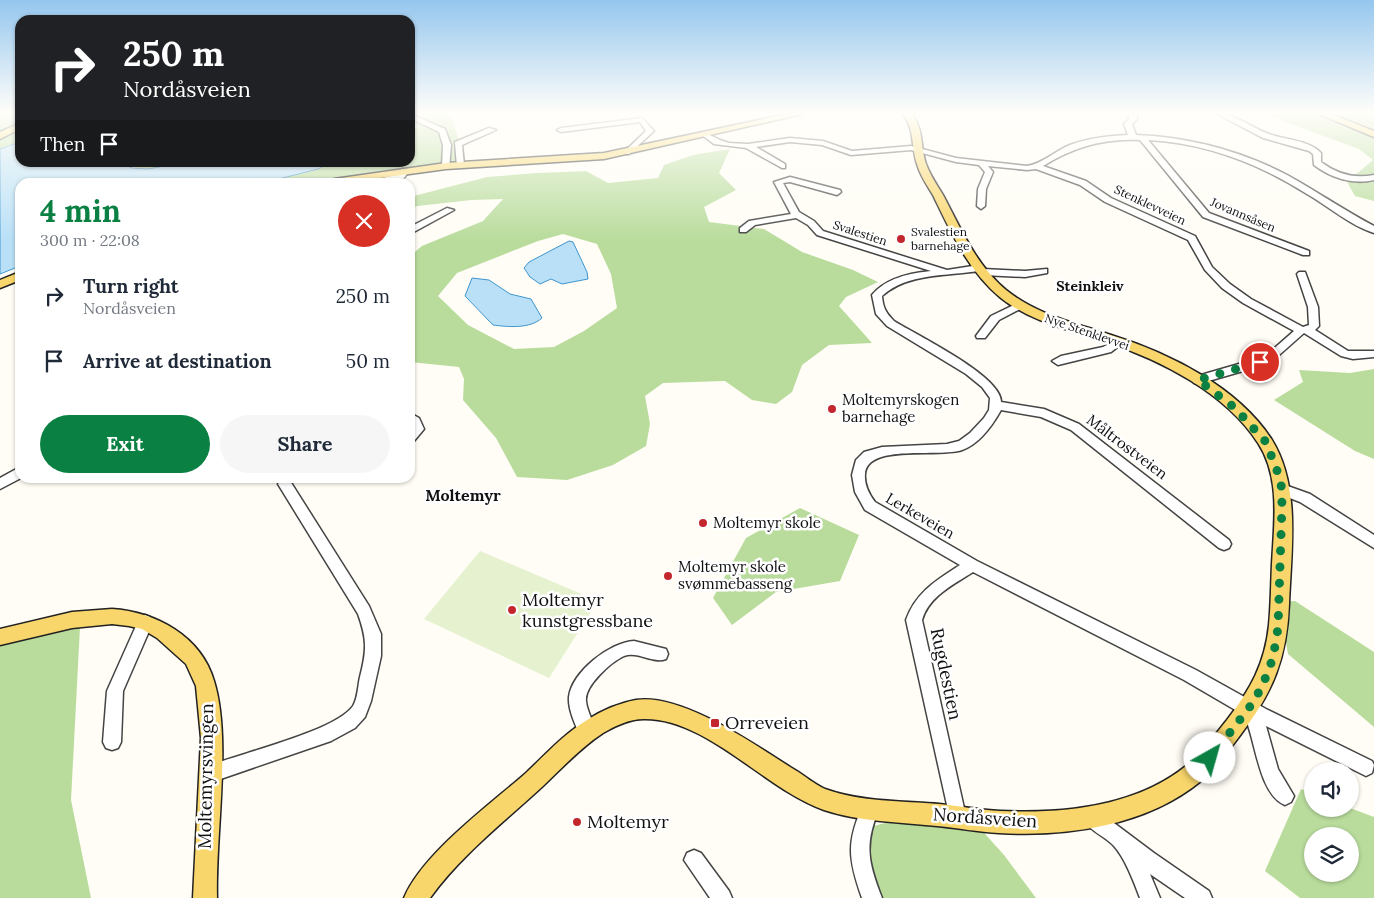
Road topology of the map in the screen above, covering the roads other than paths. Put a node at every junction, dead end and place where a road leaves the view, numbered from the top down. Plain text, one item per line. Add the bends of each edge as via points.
1 (446, 156) edge
2 (459, 156) edge
3 (602, 156) edge
4 (765, 156) edge
5 (920, 156) edge
6 (941, 156) edge
7 (1054, 156) edge
8 (1154, 156) edge
9 (1231, 156) edge
10 (1317, 156) edge
11 (981, 162) junction
12 (460, 165) junction
13 (446, 166) junction
14 (782, 166) dead end
15 (1037, 167) junction
16 (405, 171) junction
17 (360, 178) edge
18 (392, 178) edge
19 (1373, 178) edge
20 (837, 192) dead end
21 (981, 206) dead end
22 (450, 210) dead end
23 (798, 215) junction
24 (415, 228) edge
25 (743, 230) dead end
26 (1374, 230) edge
27 (1306, 253) dead end
28 (981, 270) junction
29 (1044, 271) dead end
30 (947, 273) junction
31 (1302, 274) dead end
32 (15, 278) edge
33 (0, 284) edge
34 (1020, 305) junction
35 (1305, 330) junction
36 (982, 336) dead end
37 (1119, 342) junction
38 (1374, 354) edge
39 (1058, 361) dead end
40 (1198, 380) junction
41 (996, 405) junction
42 (415, 421) edge
43 (415, 432) edge
44 (15, 475) edge
45 (0, 484) edge
46 (285, 484) dead end
47 (1282, 489) junction
48 (1374, 542) edge
49 (1224, 544) dead end
50 (972, 566) junction
51 (145, 622) junction
52 (0, 638) edge
53 (660, 654) dead end
54 (1249, 708) junction
55 (587, 732) junction
56 (112, 742) dead end
57 (1366, 767) dead end
58 (209, 774) junction
59 (1285, 796) dead end
60 (870, 809) junction
61 (957, 817) junction
62 (1092, 817) junction
63 (1119, 838) junction
64 (694, 860) dead end
65 (205, 898) edge
66 (416, 898) edge
67 (722, 898) edge
68 (872, 898) edge
69 (1150, 898) edge
70 (1202, 898) edge

1 - 13 street
2 - 12 street
3 - 12 main road
4 - 14 street
5 - 28 main road, Nye Stenklevvei via 950,224
6 - 11 street, Stenklevveien
7 - 15 street
8 - 27 street, Jovannsåsen via 1206,215
9 - 26 street via 1282,176
10 - 19 street via 1317,163 1331,172 1355,179
11 - 15 street, Stenklevveien
11 - 21 street via 989,172 982,189
12 - 13 main road
13 - 16 main road
15 - 35 street, Stenklevveien via 1083,183 1108,200 1192,238 1208,268 1230,290
16 - 17 main road
16 - 18 street via 402,176
20 - 23 street, Svalestien via 790,179 780,180 778,184
22 - 24 street
23 - 25 street via 752,223
23 - 30 street, Svalestien via 820,233
28 - 29 street, Svalestien via 1025,274
28 - 30 street, Svalestien
28 - 34 main road, Nye Stenklevvei via 997,288
30 - 41 street via 913,276 885,286 878,295 878,308 892,325 983,381 995,395
31 - 35 street via 1314,310 1314,326
32 - 33 main road
34 - 36 street via 995,318
34 - 37 main road, Nye Stenklevvei via 1064,326
35 - 38 street, Stenklevveien via 1342,354 1358,357
35 - 40 street via 1260,362
37 - 39 street via 1111,348
37 - 40 main road, Nye Stenklevvei
40 - 47 main road, Nordåsveien via 1235,408 1260,434 1273,456
41 - 49 street, Måltrostveien via 1044,413 1074,427
41 - 50 street, Lerkeveien via 982,427 959,447 876,453 864,459 857,471 859,491 870,506
42 - 43 street via 418,429
44 - 45 street
46 - 58 street via 364,611 373,634 373,656 363,701 349,722 325,735
47 - 48 street via 1304,498
47 - 54 main road, Nordåsveien via 1278,628 1273,658 1262,687
50 - 54 street, Lerkeveien via 1190,674
50 - 61 street, Rugdestien via 922,600 914,620
51 - 52 main road, Moltemyrsvingen via 101,618 66,621
51 - 56 street via 115,691
51 - 58 main road, Moltemyrsvingen via 170,636 187,651 206,683
53 - 55 street via 626,649 613,654 584,681 577,701
54 - 57 street, Lerkeveien
54 - 59 street via 1258,727 1265,761 1276,786
54 - 62 main road, Nordåsveien via 1210,758 1186,779 1153,798
55 - 60 main road, Nordåsveien via 631,711 647,709 674,713 705,728 821,799
55 - 66 main road via 469,840 425,883
58 - 65 main road, Moltemyrsvingen via 204,839
60 - 61 main road, Nordåsveien
60 - 68 street via 859,851
61 - 62 main road, Nordåsveien via 1029,823 1077,821
62 - 63 street
63 - 69 street via 1139,869
63 - 70 street
64 - 67 street

